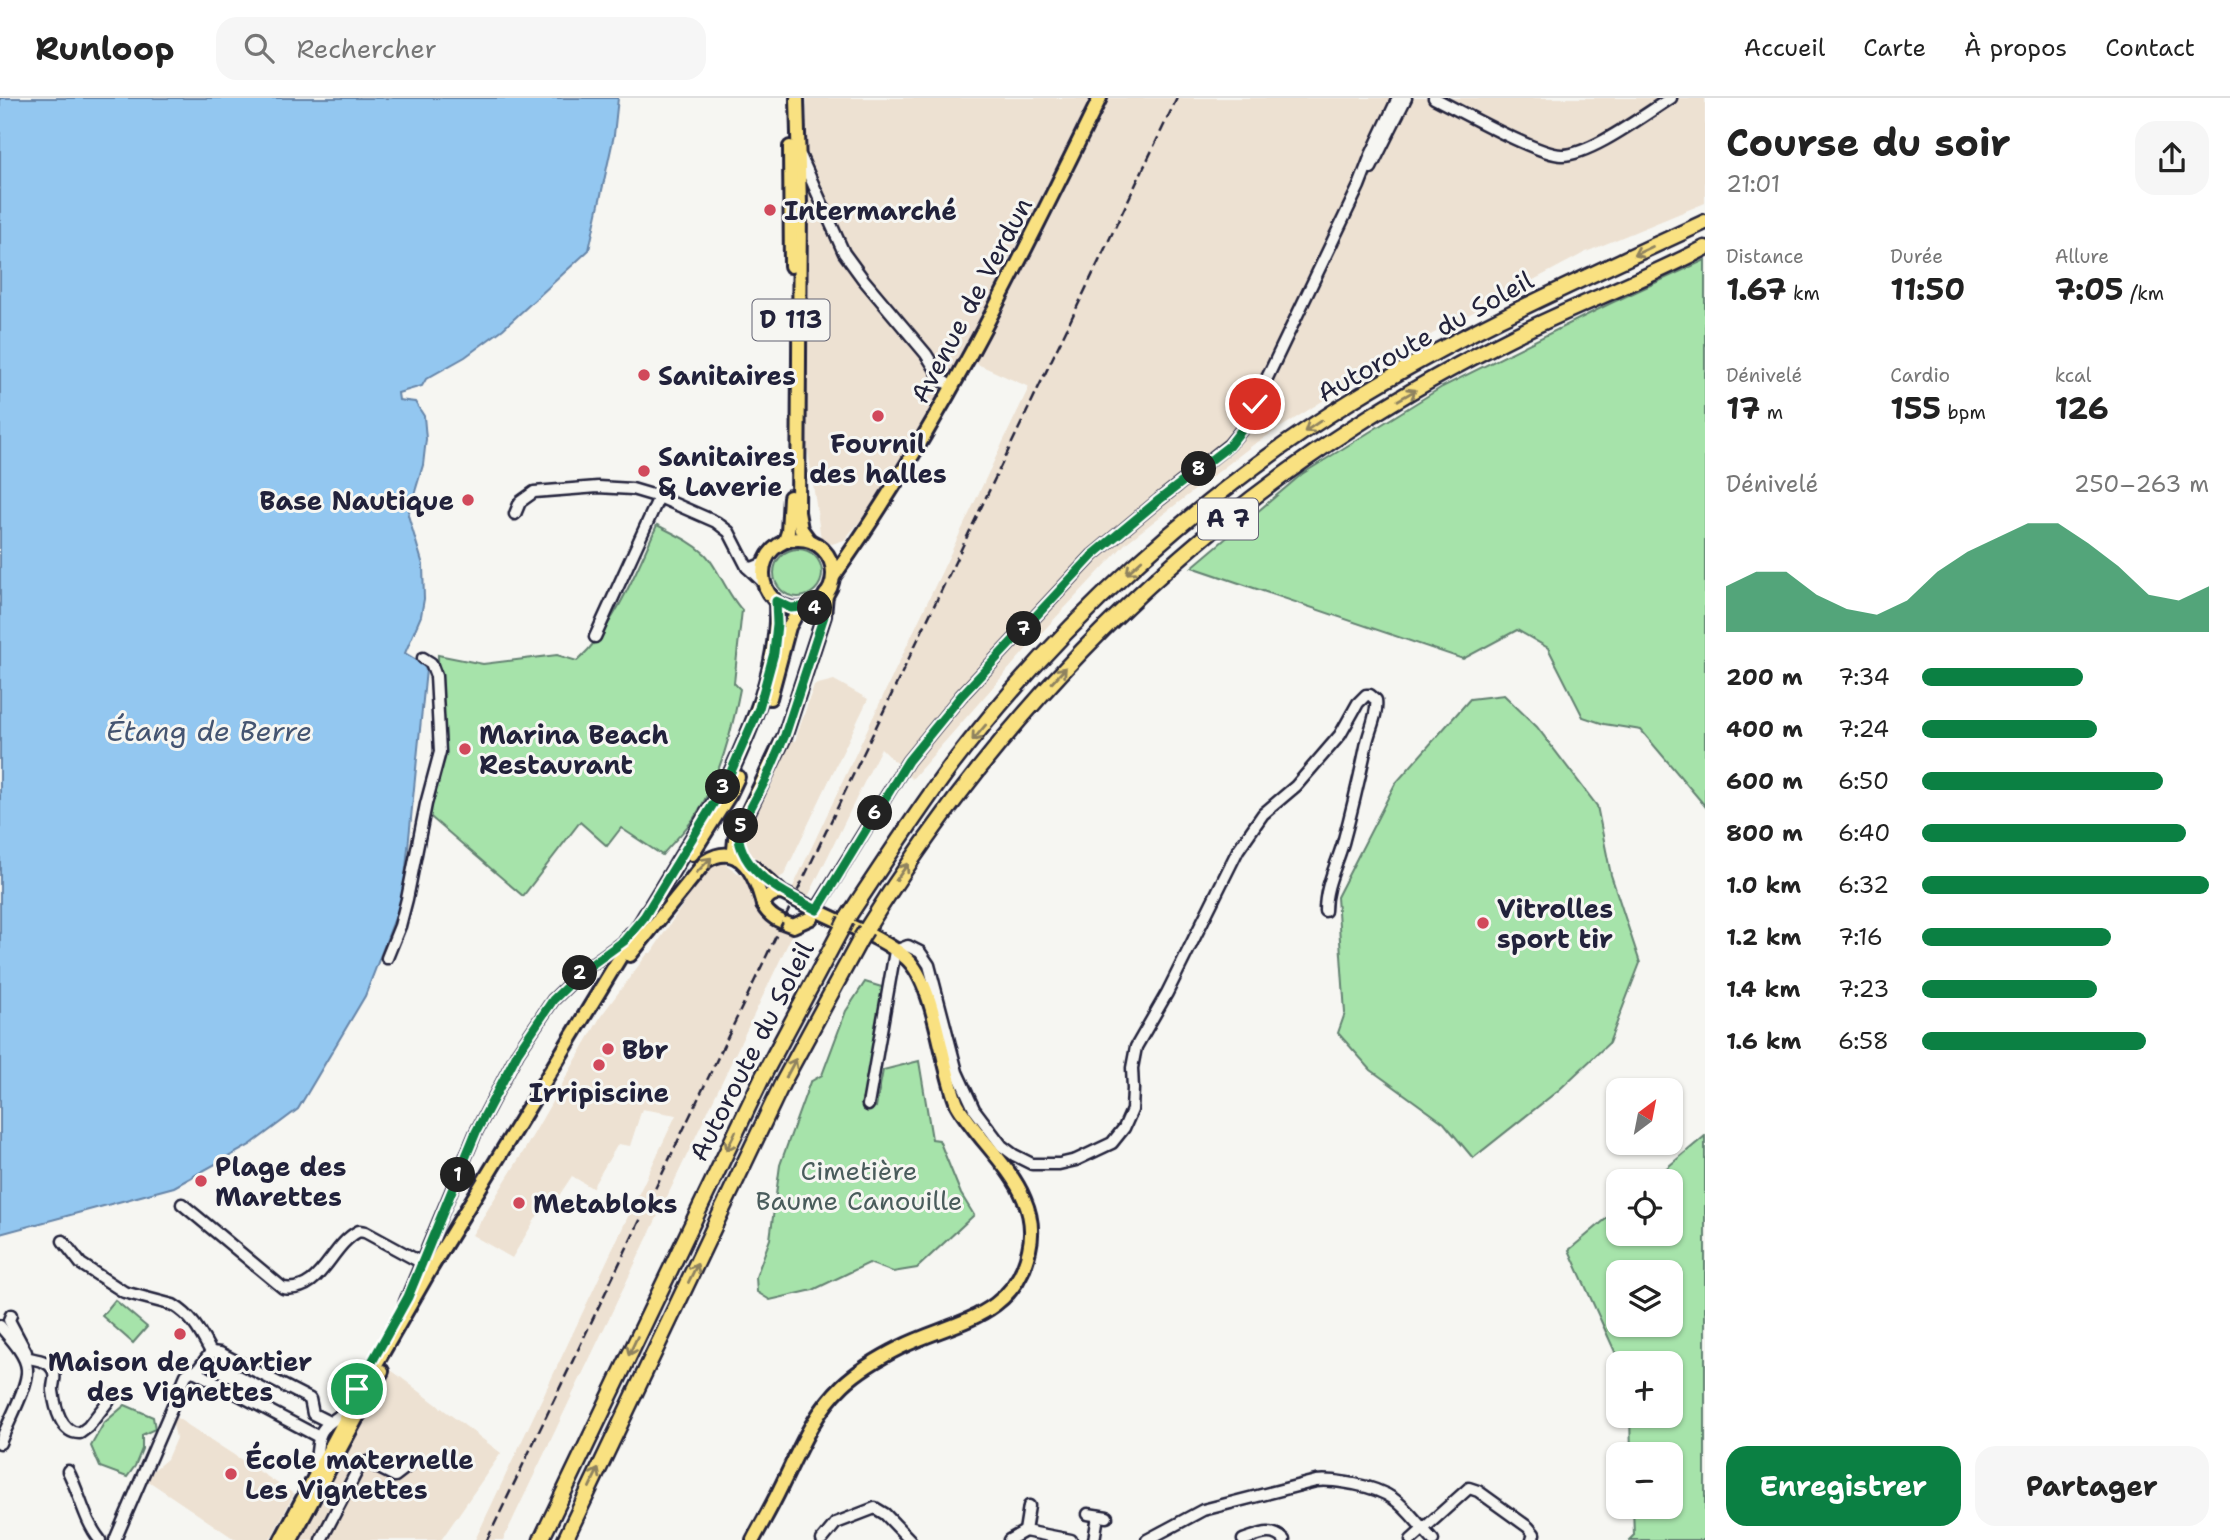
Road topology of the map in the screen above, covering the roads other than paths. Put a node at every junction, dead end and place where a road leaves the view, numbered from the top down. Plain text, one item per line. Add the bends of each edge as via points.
1 (790, 98) edge
2 (797, 98) edge
3 (1100, 98) edge
4 (1398, 98) edge
5 (1406, 98) edge
6 (1434, 98) edge
7 (1671, 98) edge
8 (798, 149) junction
9 (1359, 186) junction
10 (1705, 222) edge
11 (1705, 248) edge
12 (953, 387) junction
13 (659, 497) junction
14 (515, 514) dead end
15 (872, 518) junction
16 (809, 540) junction
17 (785, 541) junction
18 (824, 550) junction
19 (764, 563) junction
20 (747, 568) junction
21 (833, 578) junction
22 (763, 582) junction
23 (826, 594) junction
24 (776, 601) junction
25 (806, 607) junction
26 (824, 616) junction
27 (595, 637) dead end
28 (423, 658) dead end
29 (738, 832) junction
30 (737, 858) junction
31 (782, 893) junction
32 (763, 905) junction
33 (817, 910) junction
34 (1325, 911) dead end
35 (644, 917) junction
36 (895, 951) junction
37 (629, 956) junction
38 (387, 958) dead end
39 (868, 1105) dead end
40 (182, 1204) dead end
41 (63, 1241) dead end
42 (422, 1263) junction
43 (11, 1315) dead end
44 (0, 1326) edge
45 (211, 1352) junction
46 (28, 1364) junction
47 (196, 1372) junction
48 (113, 1395) dead end
49 (313, 1414) junction
50 (329, 1422) junction
51 (309, 1430) junction
52 (319, 1437) junction
53 (0, 1443) edge
54 (408, 1466) dead end
55 (68, 1471) dead end
56 (1028, 1506) dead end
57 (1098, 1516) dead end
58 (1423, 1528) junction
59 (1025, 1531) junction
60 (100, 1540) edge
61 (115, 1540) edge
62 (274, 1540) edge
63 (281, 1540) edge
64 (291, 1540) edge
65 (321, 1540) edge
66 (541, 1540) edge
67 (565, 1540) edge
68 (753, 1540) edge
69 (822, 1540) edge
70 (910, 1540) edge
71 (1009, 1540) edge
72 (1071, 1540) edge
73 (1094, 1540) edge
74 (1147, 1540) edge
75 (1243, 1540) edge
76 (1284, 1540) edge
77 (1411, 1540) edge
78 (1433, 1540) edge
79 (1532, 1540) edge

1 - 17 main road, D 113 via 790,495
2 - 8 main road, D 113
3 - 12 main road, Avenue de Verdun
4 - 9 street
5 - 9 street
6 - 7 street via 1561,155 1585,150
8 - 12 street via 844,253 943,381
8 - 16 main road, D 113 via 798,512
9 - 33 street via 1243,428 1229,446 1093,555 961,696 908,761
10 -> 66 highway, Autoroute du Soleil / A 7 via 1497,319 1350,401 1270,455 1191,517 1114,585 1029,672 953,764 844,924 762,1078
67 -> 11 highway, Autoroute du Soleil / A 7 via 782,1084 864,934 934,826 1060,673 1195,545 1356,425 1515,336
12 - 15 main road, Avenue de Verdun
13 - 14 street via 632,489 553,489 534,492 520,502
13 - 20 street via 729,532
13 - 27 street
15 - 18 main road via 844,548
15 - 21 main road
16 - 17 main road
16 - 18 main road
17 - 19 main road
18 - 21 main road
19 - 20 street
19 - 22 main road
20 - 22 street
21 - 23 main road
22 - 24 main road
23 - 25 main road
23 - 26 main road
24 - 25 main road via 791,608
24 - 35 main road via 774,653 759,708 726,783
25 - 26 main road
25 - 37 main road via 789,626 766,711 730,794
26 - 29 main road via 785,735
28 - 38 street via 436,676 440,752 407,899
29 - 30 main road via 734,844
29 - 31 main road via 744,855
30 - 32 main road via 755,878
37 -> 30 main road via 706,861 724,854
31 - 32 main road via 769,895
31 - 33 main road
32 - 33 main road via 776,919 793,926
33 - 36 main road
34 - 36 street via 1328,880 1351,815 1377,707 1370,695 1358,703 1340,735 1296,786 1263,814 1238,850 1136,1048 1132,1110 1124,1128 1112,1143 1059,1164 1032,1164 1002,1146 974,1109 957,1072 929,965 920,952 908,946
35 - 42 street via 624,941 553,1000 518,1052 476,1132
35 - 63 main road via 431,1268
36 - 39 street
36 - 68 main road via 907,959 925,987 957,1104 1024,1197 1031,1219 1027,1264 1015,1286 996,1305 974,1319 902,1347 845,1383 820,1410
37 - 64 main road via 437,1273
40 - 42 street via 283,1288 307,1286 359,1231
41 - 45 street via 81,1264 124,1292 180,1309 200,1329
42 - 50 street via 345,1411
43 - 46 street via 9,1320
44 - 46 street
45 - 47 street
45 - 49 street via 310,1399
46 - 48 street via 42,1361 53,1369 53,1391 62,1424 69,1431 80,1433 88,1427
46 - 53 street
47 - 51 street
47 - 61 street via 186,1375
49 - 50 street
49 - 51 street
50 - 52 street
51 - 52 street
52 - 62 street via 317,1459
54 - 65 street via 395,1476 367,1462 359,1467
55 - 60 street via 89,1527
56 - 59 street
57 - 73 street
58 - 74 street via 1384,1492 1322,1480 1203,1510
58 - 77 street
58 - 78 street
58 - 79 street via 1469,1488 1528,1527 1534,1534
59 - 71 street
59 - 72 street
69 - 70 street via 836,1522 875,1508
75 - 76 street via 1268,1532

